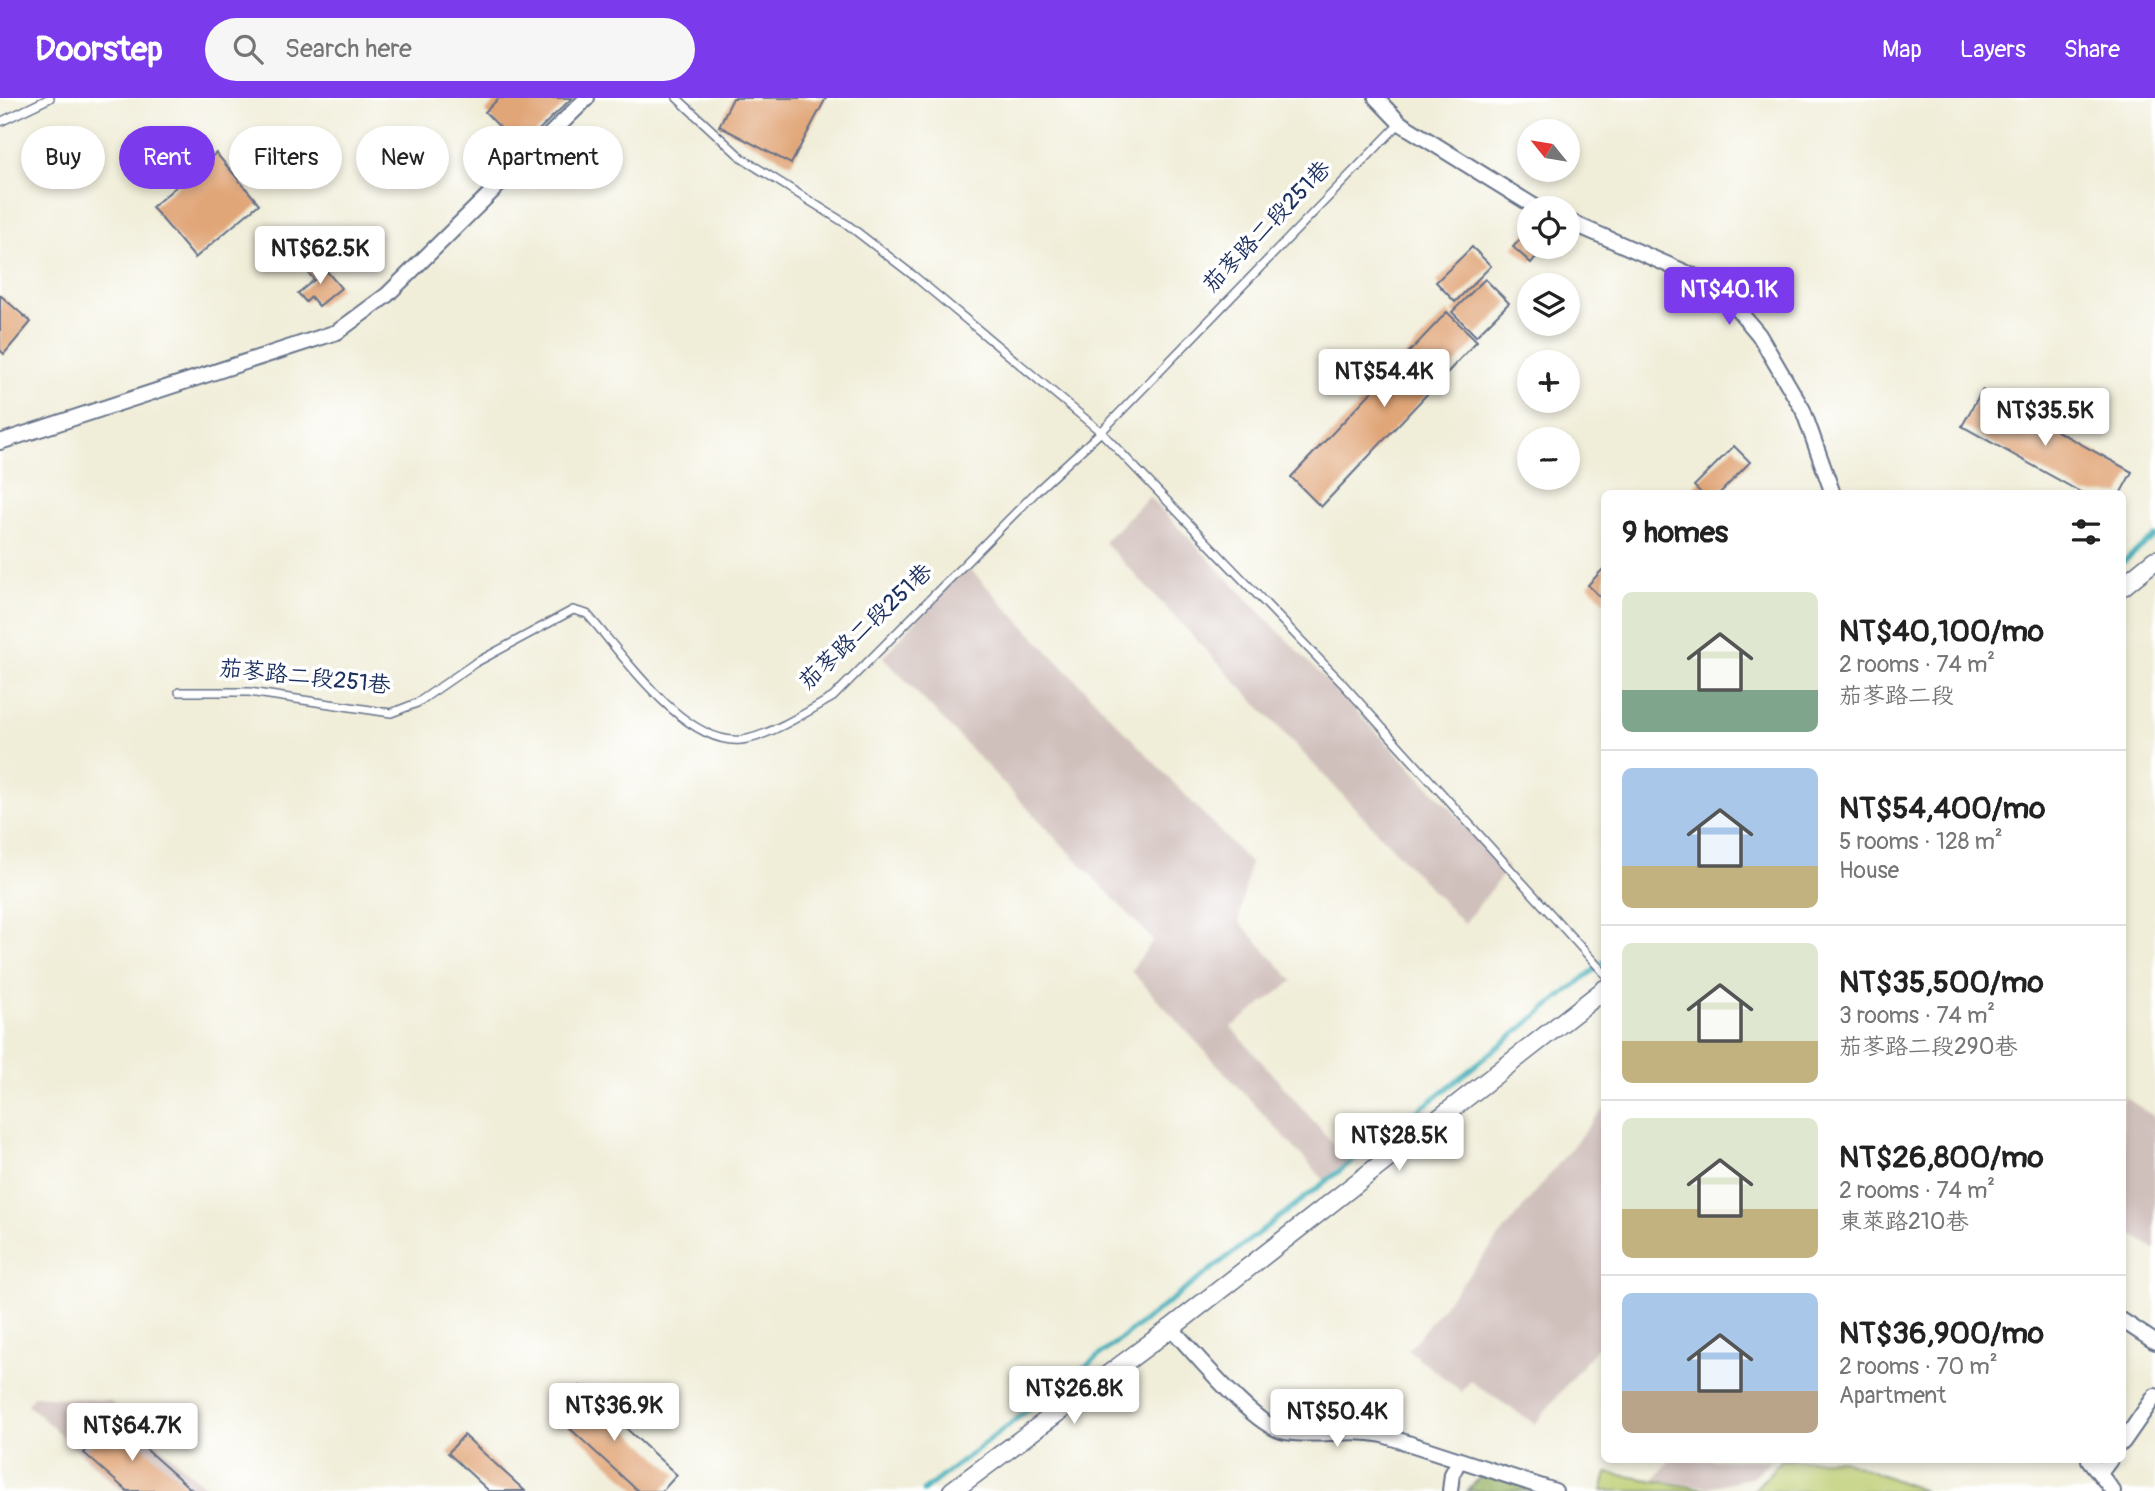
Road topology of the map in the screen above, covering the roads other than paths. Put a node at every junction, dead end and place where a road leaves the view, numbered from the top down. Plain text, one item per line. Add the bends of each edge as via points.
1 (50, 98) edge
2 (587, 98) edge
3 (677, 98) edge
4 (1376, 98) edge
5 (0, 122) edge
6 (1400, 123) junction
7 (1518, 196) edge
8 (1580, 226) edge
9 (1101, 432) junction
10 (0, 442) edge
11 (1832, 490) edge
12 (2155, 560) edge
13 (2126, 584) edge
14 (178, 692) dead end
15 (1601, 970) edge
16 (1601, 992) edge
17 (2126, 1323) edge
18 (1171, 1328) junction
19 (2155, 1342) edge
20 (2155, 1396) edge
21 (2126, 1437) edge
22 (1459, 1461) junction
23 (2092, 1463) edge
24 (2108, 1463) edge
25 (2101, 1472) junction
26 (952, 1491) edge
27 (1450, 1491) edge
28 (1555, 1491) edge
29 (2113, 1491) edge

1 - 5 lane
2 - 10 street via 387,295 337,332
3 - 9 lane via 743,159 848,225 903,267
4 - 6 street
6 - 7 street
6 - 9 lane, 茄苳路二段251巷
8 - 11 street via 1719,287 1759,335 1803,410
9 - 14 lane, 茄苳路二段251巷 via 833,696 797,720 741,740 703,733 676,713 587,614 573,610 475,663 417,703 390,713 249,692
9 - 15 lane via 1342,683
12 - 13 street
16 - 18 street
17 - 19 street
18 - 22 street via 1262,1423 1283,1432 1355,1430 1382,1435
18 - 26 street
20 - 21 street
22 - 27 street
22 - 28 street
23 - 25 street
24 - 25 street
25 - 29 street

